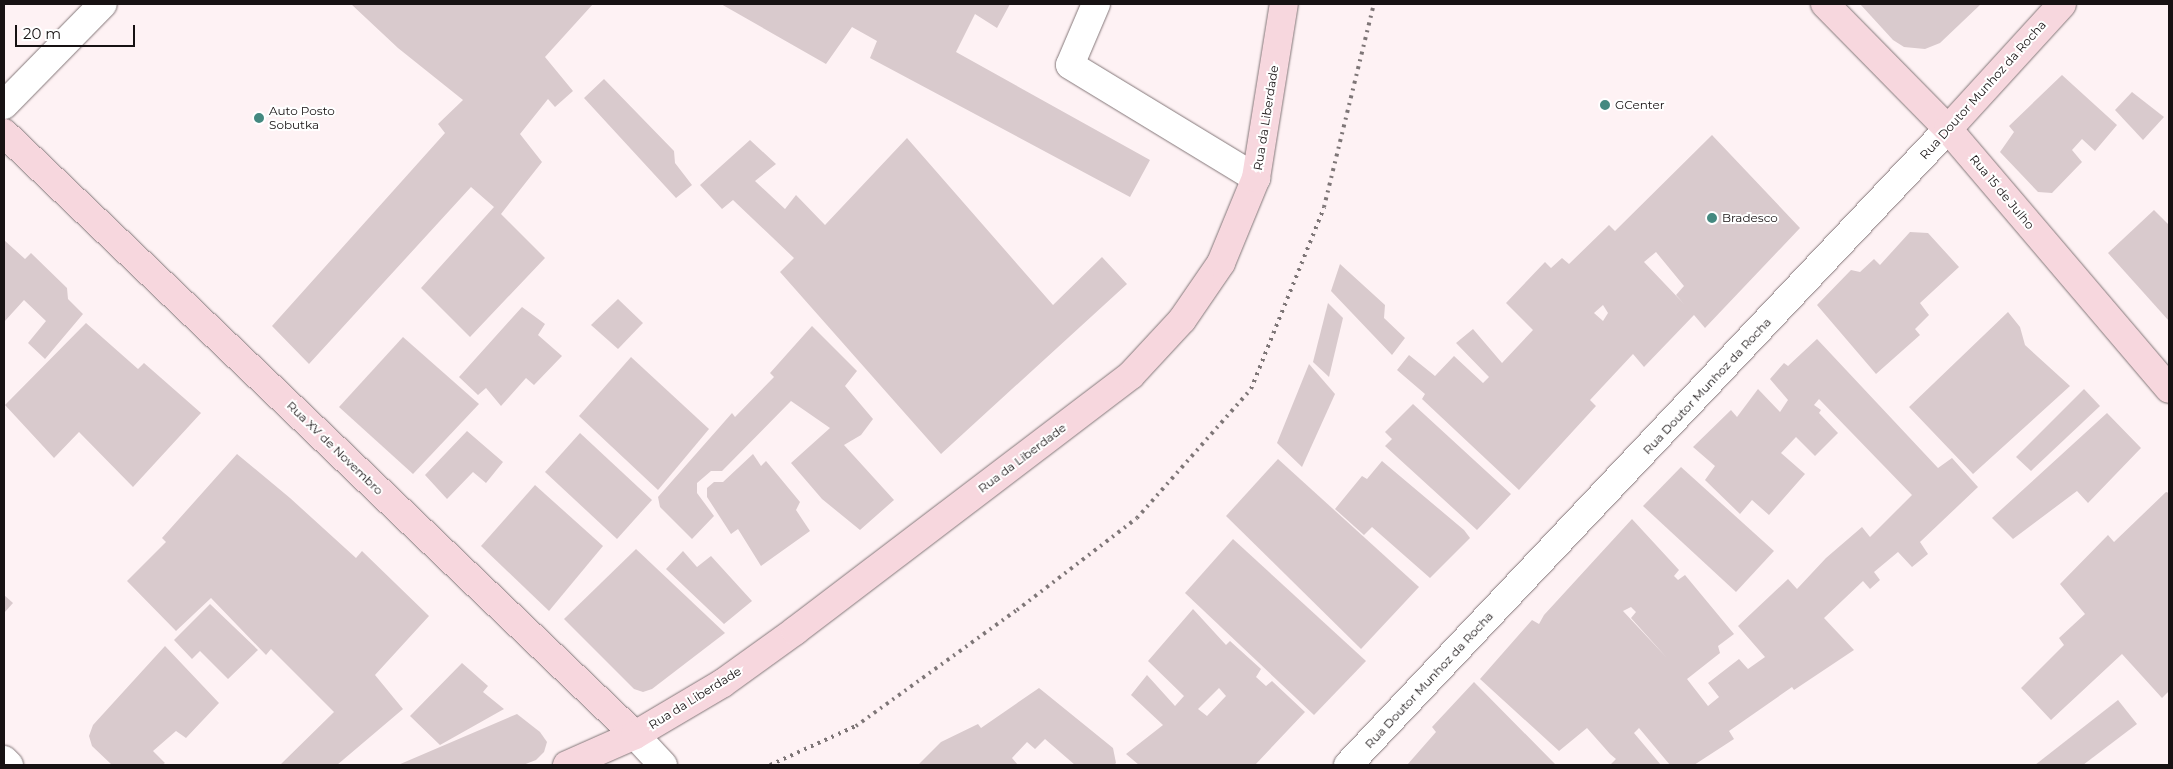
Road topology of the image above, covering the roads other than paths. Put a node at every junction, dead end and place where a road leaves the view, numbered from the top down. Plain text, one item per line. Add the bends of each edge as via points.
1 (103, 4) edge
2 (1096, 4) edge
3 (1284, 4) edge
4 (1825, 4) edge
5 (2062, 4) edge
6 (4, 104) edge
7 (1948, 130) junction
8 (4, 133) edge
9 (1256, 178) junction
10 (2169, 389) edge
11 (635, 735) junction
12 (4, 760) edge
13 (10, 765) edge
14 (567, 765) edge
15 (664, 765) edge
16 (1348, 765) edge

1 - 6 street
2 - 9 street via 1070,65
3 - 9 main road, Rua da Liberdade
4 - 7 main road, Rua 15 de Julho
5 - 7 main road, Rua Doutor Munhoz da Rocha
7 - 10 main road, Rua 15 de Julho
7 - 16 street, Rua Doutor Munhoz da Rocha
8 - 11 main road, Rua XV de Novembro
9 - 11 main road, Rua da Liberdade via 1221,263 1182,320 1131,375 795,631 723,683
11 - 14 main road, Rua da Liberdade
11 - 15 street, Rua XV de Novembro
12 - 13 street

